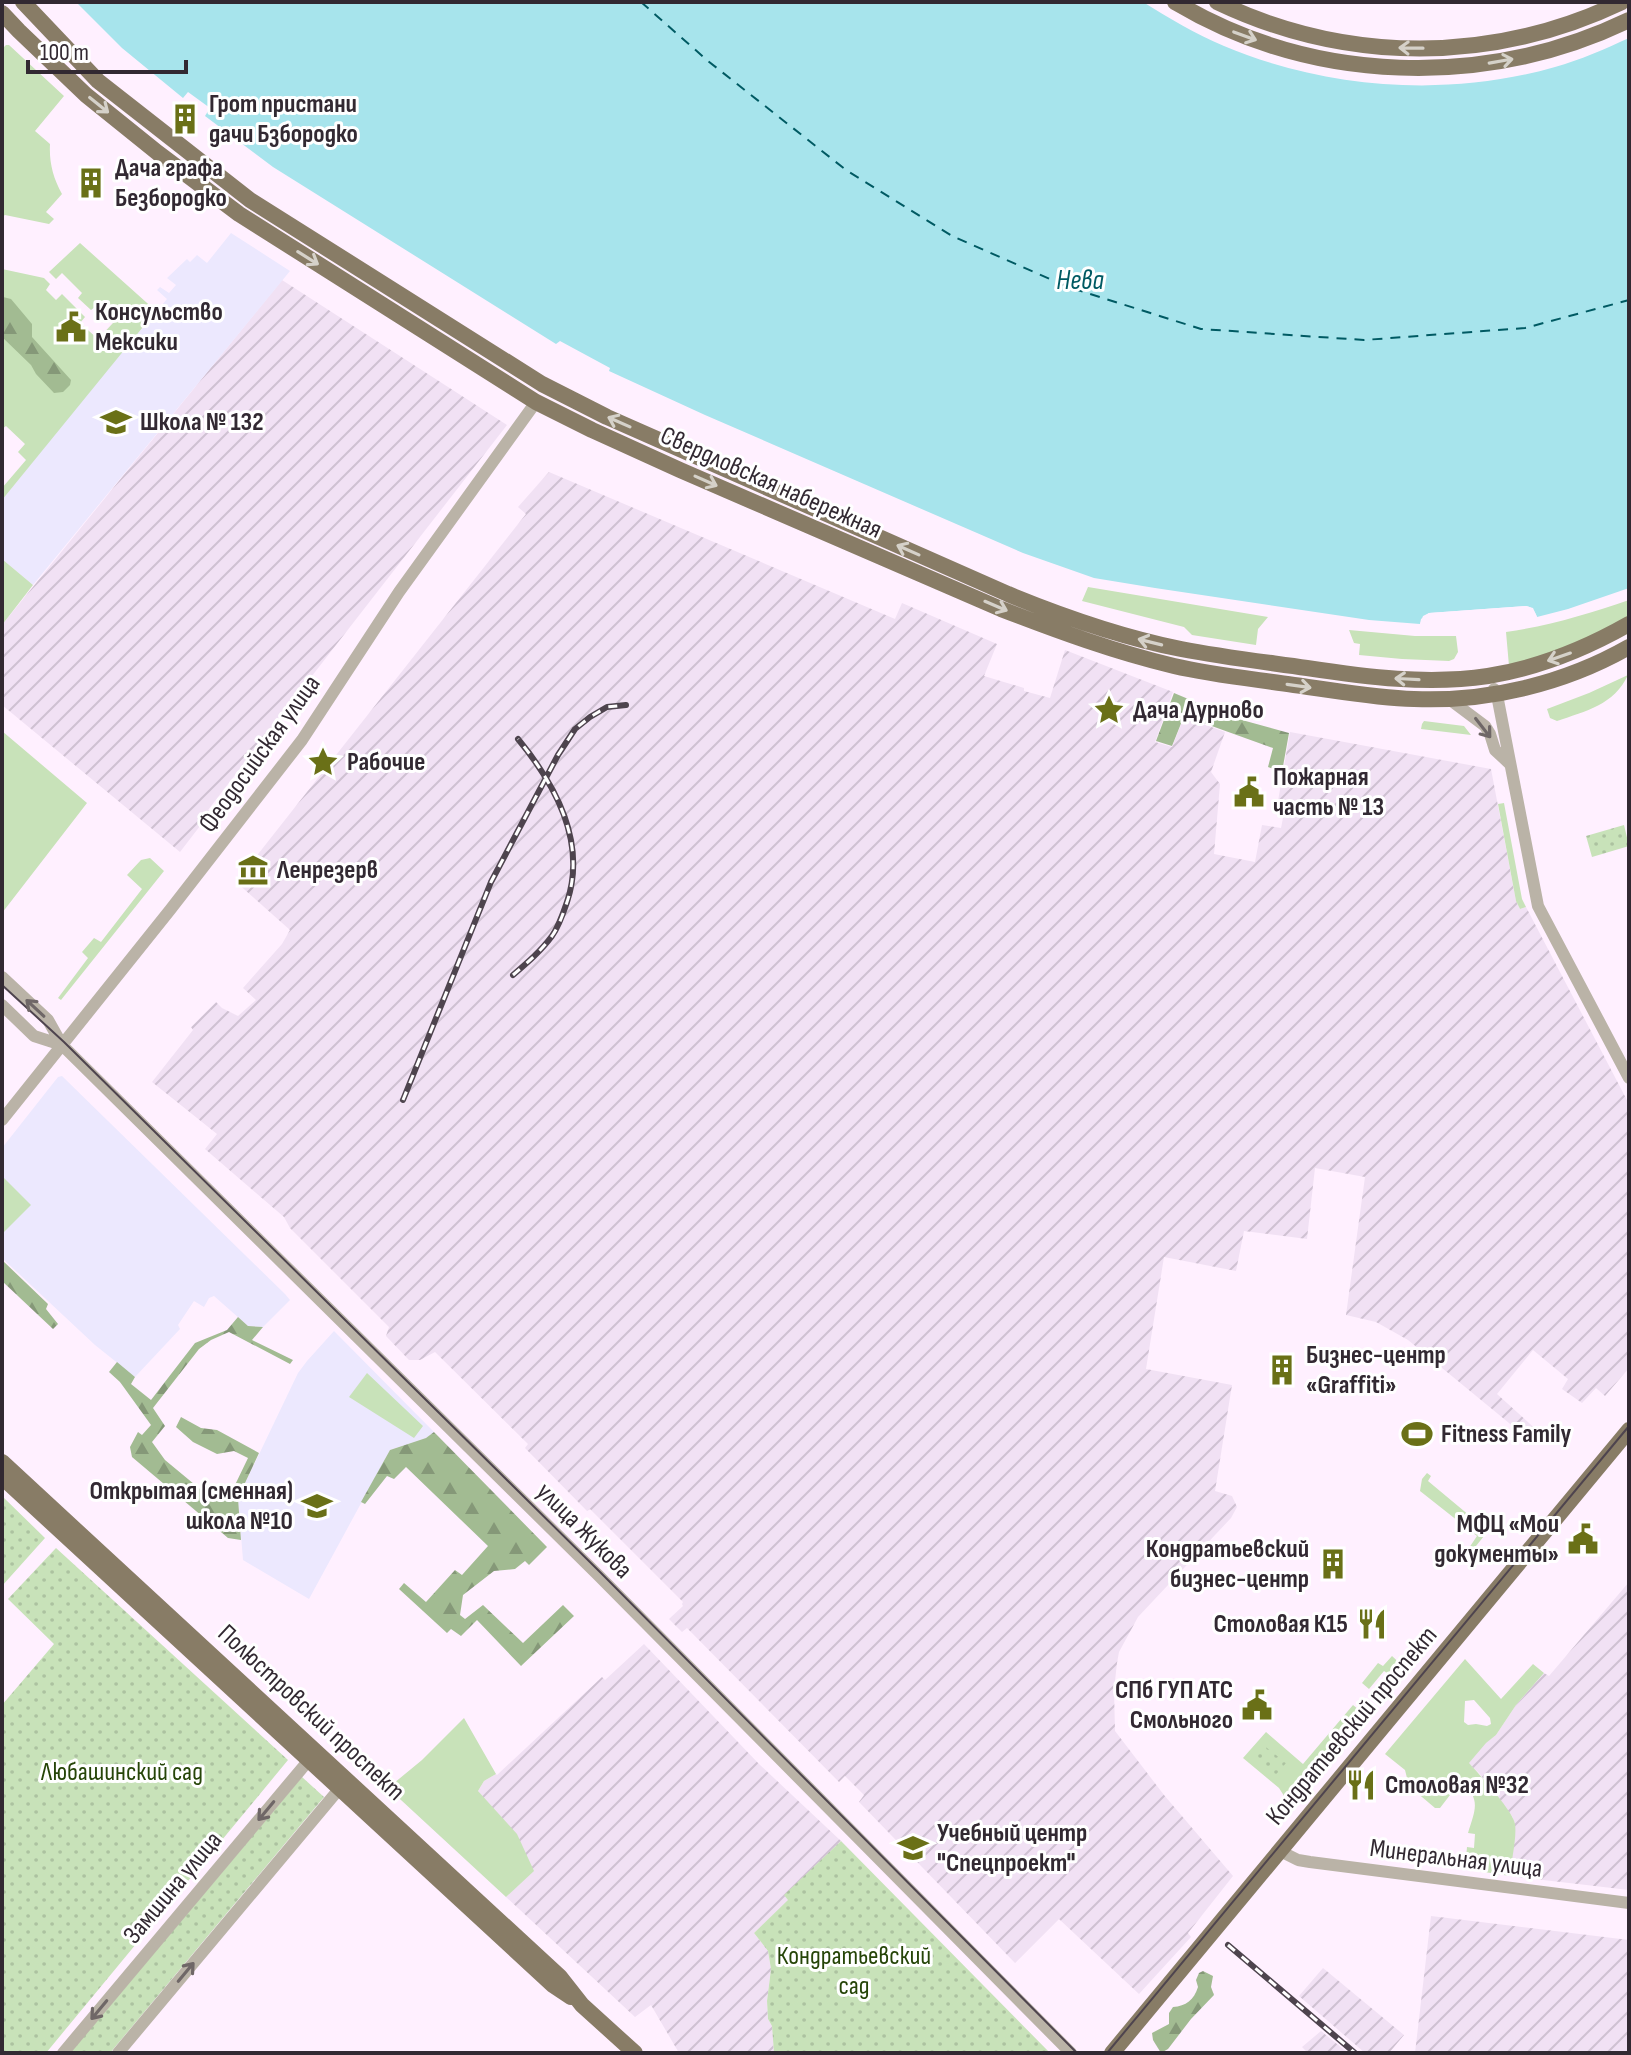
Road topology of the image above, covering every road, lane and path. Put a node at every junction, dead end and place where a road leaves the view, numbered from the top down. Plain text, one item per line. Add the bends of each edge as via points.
1 (23, 2) edge
2 (1175, 2) edge
3 (1217, 2) edge
4 (1622, 2) edge
5 (2, 13) edge
6 (1629, 20) edge
7 (536, 402) junction
8 (1629, 624) edge
9 (1629, 647) edge
10 (1485, 676) junction
11 (1497, 695) junction
12 (1449, 699) junction
13 (1510, 764) junction
14 (2, 977) edge
15 (2, 1005) edge
16 (62, 1045) junction
17 (1629, 1078) edge
18 (2, 1120) edge
19 (1629, 1430) edge
20 (2, 1462) edge
21 (2, 1477) edge
22 (313, 1756) junction
23 (343, 1784) junction
24 (1280, 1851) junction
25 (1629, 1903) edge
26 (63, 2053) edge
27 (118, 2053) edge
28 (635, 2053) edge
29 (1071, 2053) edge
30 (1112, 2053) edge

10 -> 1 main road, Свердловская набережная via 1453,680 1343,673 1124,636 1008,594 607,417 542,384 250,200 98,81
2 -> 6 main road via 1275,47 1402,69 1501,62 1597,35
4 -> 3 main road via 1543,32 1451,49 1403,49 1318,37
5 -> 7 main road, Свердловская набережная via 86,95 239,214
7 -> 12 main road, Свердловская набережная via 988,603 1118,651 1222,675 1381,696
7 - 16 street, Феодосийская улица via 399,592 302,740
8 -> 10 main road, Свердловская набережная via 1562,656
9 - 11 main road, Свердловская набережная via 1540,684
10 - 11 street
11 - 12 main road, Свердловская набережная
11 - 13 street
12 -> 13 street via 1485,726 1495,750
13 - 17 street via 1538,906
16 -> 14 street, улица Жукова via 48,1020
15 - 16 street, улица Жукова via 34,1036
16 - 18 street, Феодосийская улица
16 - 29 street, улица Жукова
19 - 24 main road, Кондратьевский проспект
20 - 22 main road, Полюстровский проспект
21 - 22 main road, Полюстровский проспект
22 - 23 main road, Полюстровский проспект
22 -> 26 street, Замшина улица
27 -> 23 street
23 - 28 main road, Полюстровский проспект via 560,1977 582,2005
24 - 25 street, Минеральная улица via 1298,1860
24 - 30 main road, Кондратьевский проспект

